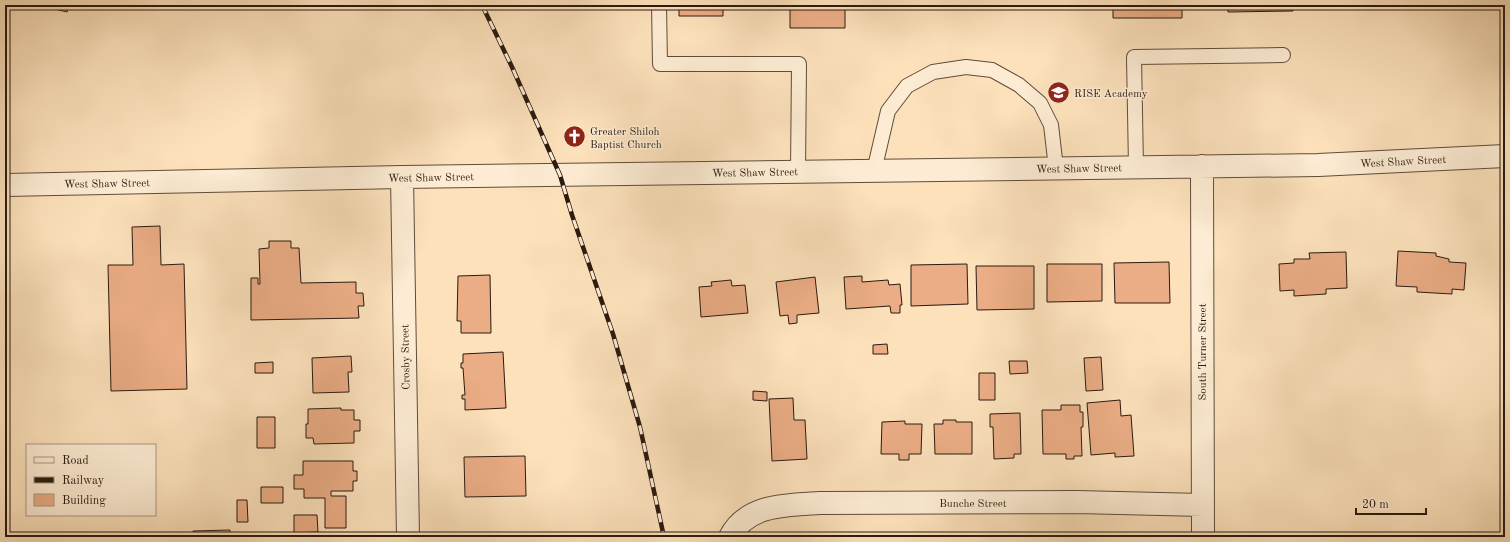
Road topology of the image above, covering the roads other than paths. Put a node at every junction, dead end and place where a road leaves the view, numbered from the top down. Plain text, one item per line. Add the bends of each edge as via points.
1 (659, 5) edge
2 (1283, 54) dead end
3 (1505, 156) edge
4 (1202, 166) junction
5 (1136, 167) junction
6 (1056, 168) junction
7 (874, 171) junction
8 (798, 172) junction
9 (402, 177) junction
10 (5, 185) edge
11 (1202, 505) junction
12 (408, 537) edge
13 (730, 537) edge
14 (1203, 537) edge

1 - 8 lane via 660,64 799,64
2 - 5 lane via 1134,57
3 - 4 street, West Shaw Street via 1318,165
4 - 5 street, West Shaw Street
4 - 11 street, South Turner Street
5 - 6 street, West Shaw Street
6 - 7 street, West Shaw Street
6 - 7 lane via 1051,125 1040,103 1019,85 992,70 966,67 933,72 907,86 888,111
7 - 8 street, West Shaw Street
8 - 9 street, West Shaw Street
9 - 10 street, West Shaw Street
9 - 12 street, Crosby Street
11 - 13 street, Bunche Street via 1077,502 820,503 773,507 758,511 735,528
11 - 14 street, South Turner Street

